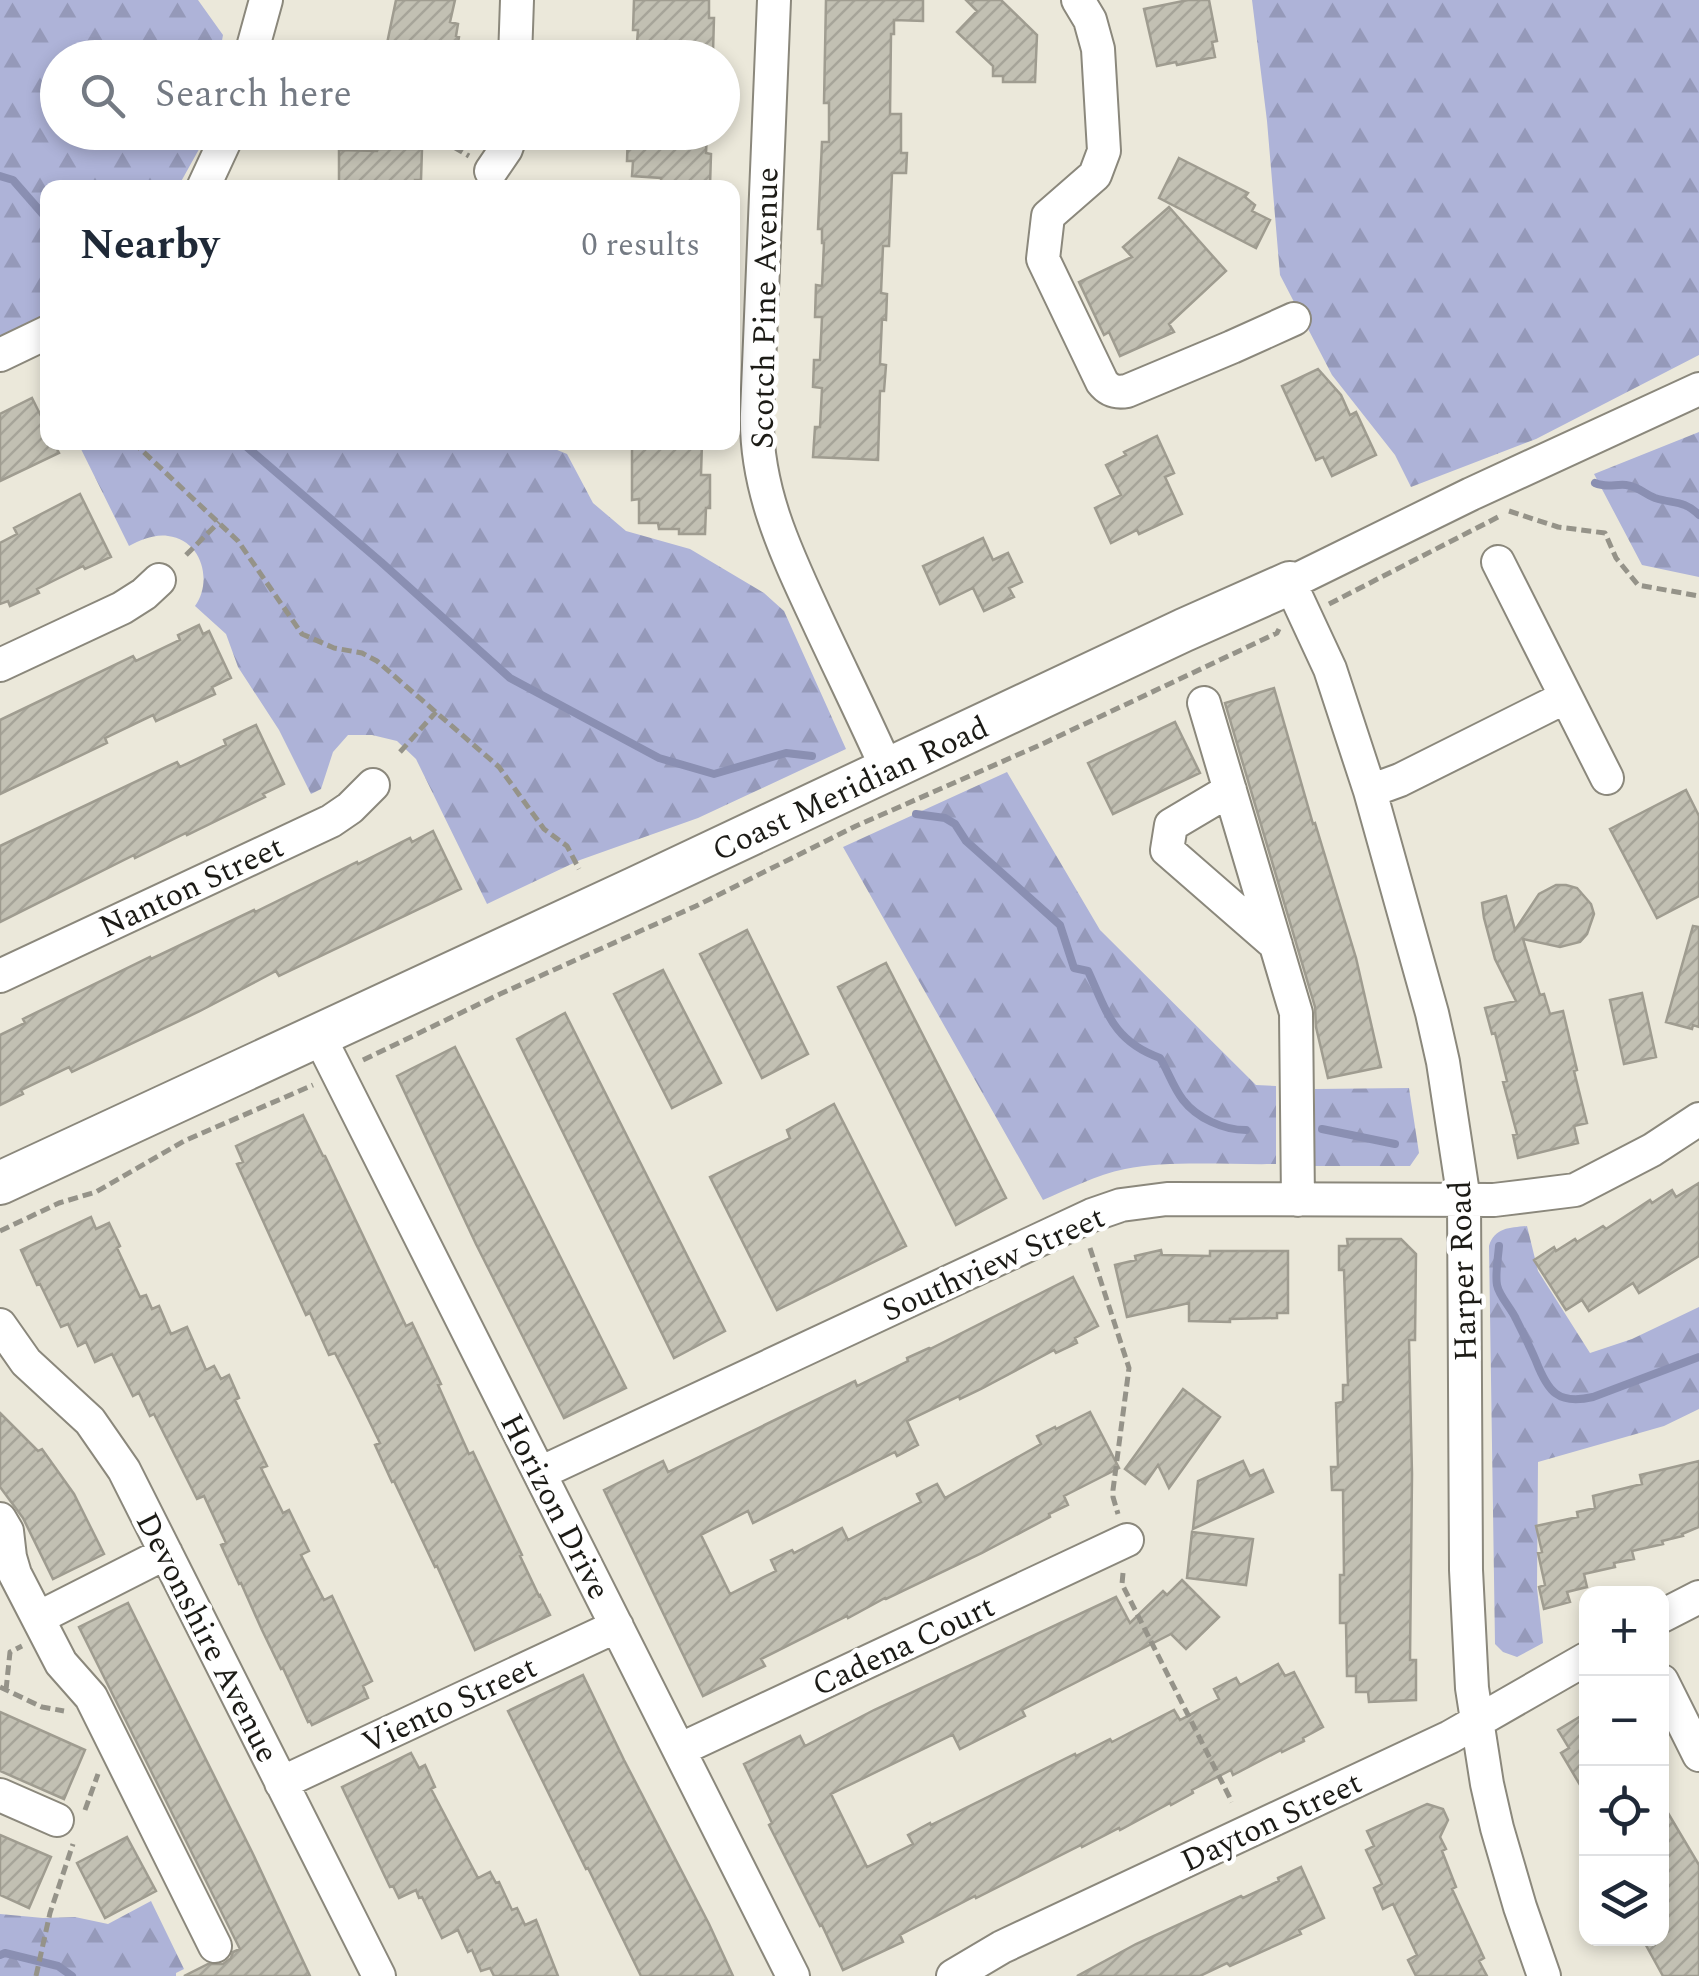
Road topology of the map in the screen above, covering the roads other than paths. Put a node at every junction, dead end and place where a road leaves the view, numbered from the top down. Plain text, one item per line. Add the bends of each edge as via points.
1 (266, 0) edge
2 (517, 0) edge
3 (774, 0) edge
4 (1078, 0) edge
5 (255, 40) edge
6 (516, 40) edge
7 (221, 150) edge
8 (505, 150) edge
9 (492, 171) dead end
10 (207, 180) edge
11 (1294, 318) dead end
12 (40, 336) edge
13 (0, 355) edge
14 (1699, 390) edge
15 (1498, 562) dead end
16 (159, 580) dead end
17 (1290, 583) junction
18 (0, 665) edge
19 (1566, 697) junction
20 (1204, 703) dead end
21 (888, 769) junction
22 (1607, 778) dead end
23 (373, 785) dead end
24 (1230, 790) junction
25 (1370, 791) junction
26 (1276, 945) junction
27 (0, 976) edge
28 (319, 1036) junction
29 (1699, 1119) edge
30 (0, 1182) edge
31 (1298, 1200) junction
32 (1464, 1200) junction
33 (0, 1325) edge
34 (540, 1473) junction
35 (0, 1519) edge
36 (1126, 1540) dead end
37 (166, 1553) junction
38 (1699, 1597) edge
39 (1669, 1612) edge
40 (42, 1626) junction
41 (616, 1626) junction
42 (1579, 1663) edge
43 (1669, 1694) edge
44 (1477, 1721) junction
45 (679, 1750) junction
46 (1699, 1756) edge
47 (281, 1783) junction
48 (0, 1794) edge
49 (57, 1820) dead end
50 (215, 1946) dead end
51 (378, 1976) edge
52 (792, 1976) edge
53 (953, 1976) edge
54 (1544, 1976) edge

1 - 5 street
2 - 6 street
3 - 21 street, Scotch Pine Avenue via 757,432 762,473 779,534
4 - 11 street via 1098,49 1104,151 1095,174 1048,216 1043,258 1100,378 1109,390 1127,391
7 - 10 street
8 - 9 street
12 - 13 street
14 - 17 street, Coast Meridian Road
15 - 19 street
16 - 18 street via 122,608
17 - 21 main road, Coast Meridian Road
17 - 25 street, Harper Road via 1330,669
19 - 22 street
19 - 25 street
20 - 24 street
21 - 28 main road, Coast Meridian Road
23 - 27 street, Nanton Street via 331,820
24 - 26 street
24 - 26 street via 1171,825 1167,850
25 - 32 street, Harper Road via 1432,1013
26 - 31 street via 1296,1013
28 - 30 main road, Coast Meridian Road
28 - 34 street, Horizon Drive
29 - 32 street, Southview Street via 1575,1190
31 - 32 street, Southview Street
31 - 34 street, Southview Street via 1167,1199 1106,1210
32 - 44 street, Harper Road via 1466,1614
33 - 37 street, Devonshire Avenue via 26,1362 102,1437
34 - 41 street, Horizon Drive
35 - 40 street via 16,1574
36 - 45 street, Cadena Court
37 - 40 street
37 - 47 street, Devonshire Avenue
38 - 39 street
40 - 50 street via 61,1663 91,1698
41 - 45 street, Horizon Drive
41 - 47 street, Viento Street
42 - 44 street, Dayton Street
43 - 46 street
44 - 53 street, Dayton Street
44 - 54 street, Harper Road via 1497,1828
45 - 52 street, Horizon Drive
47 - 51 street, Devonshire Avenue
48 - 49 street

